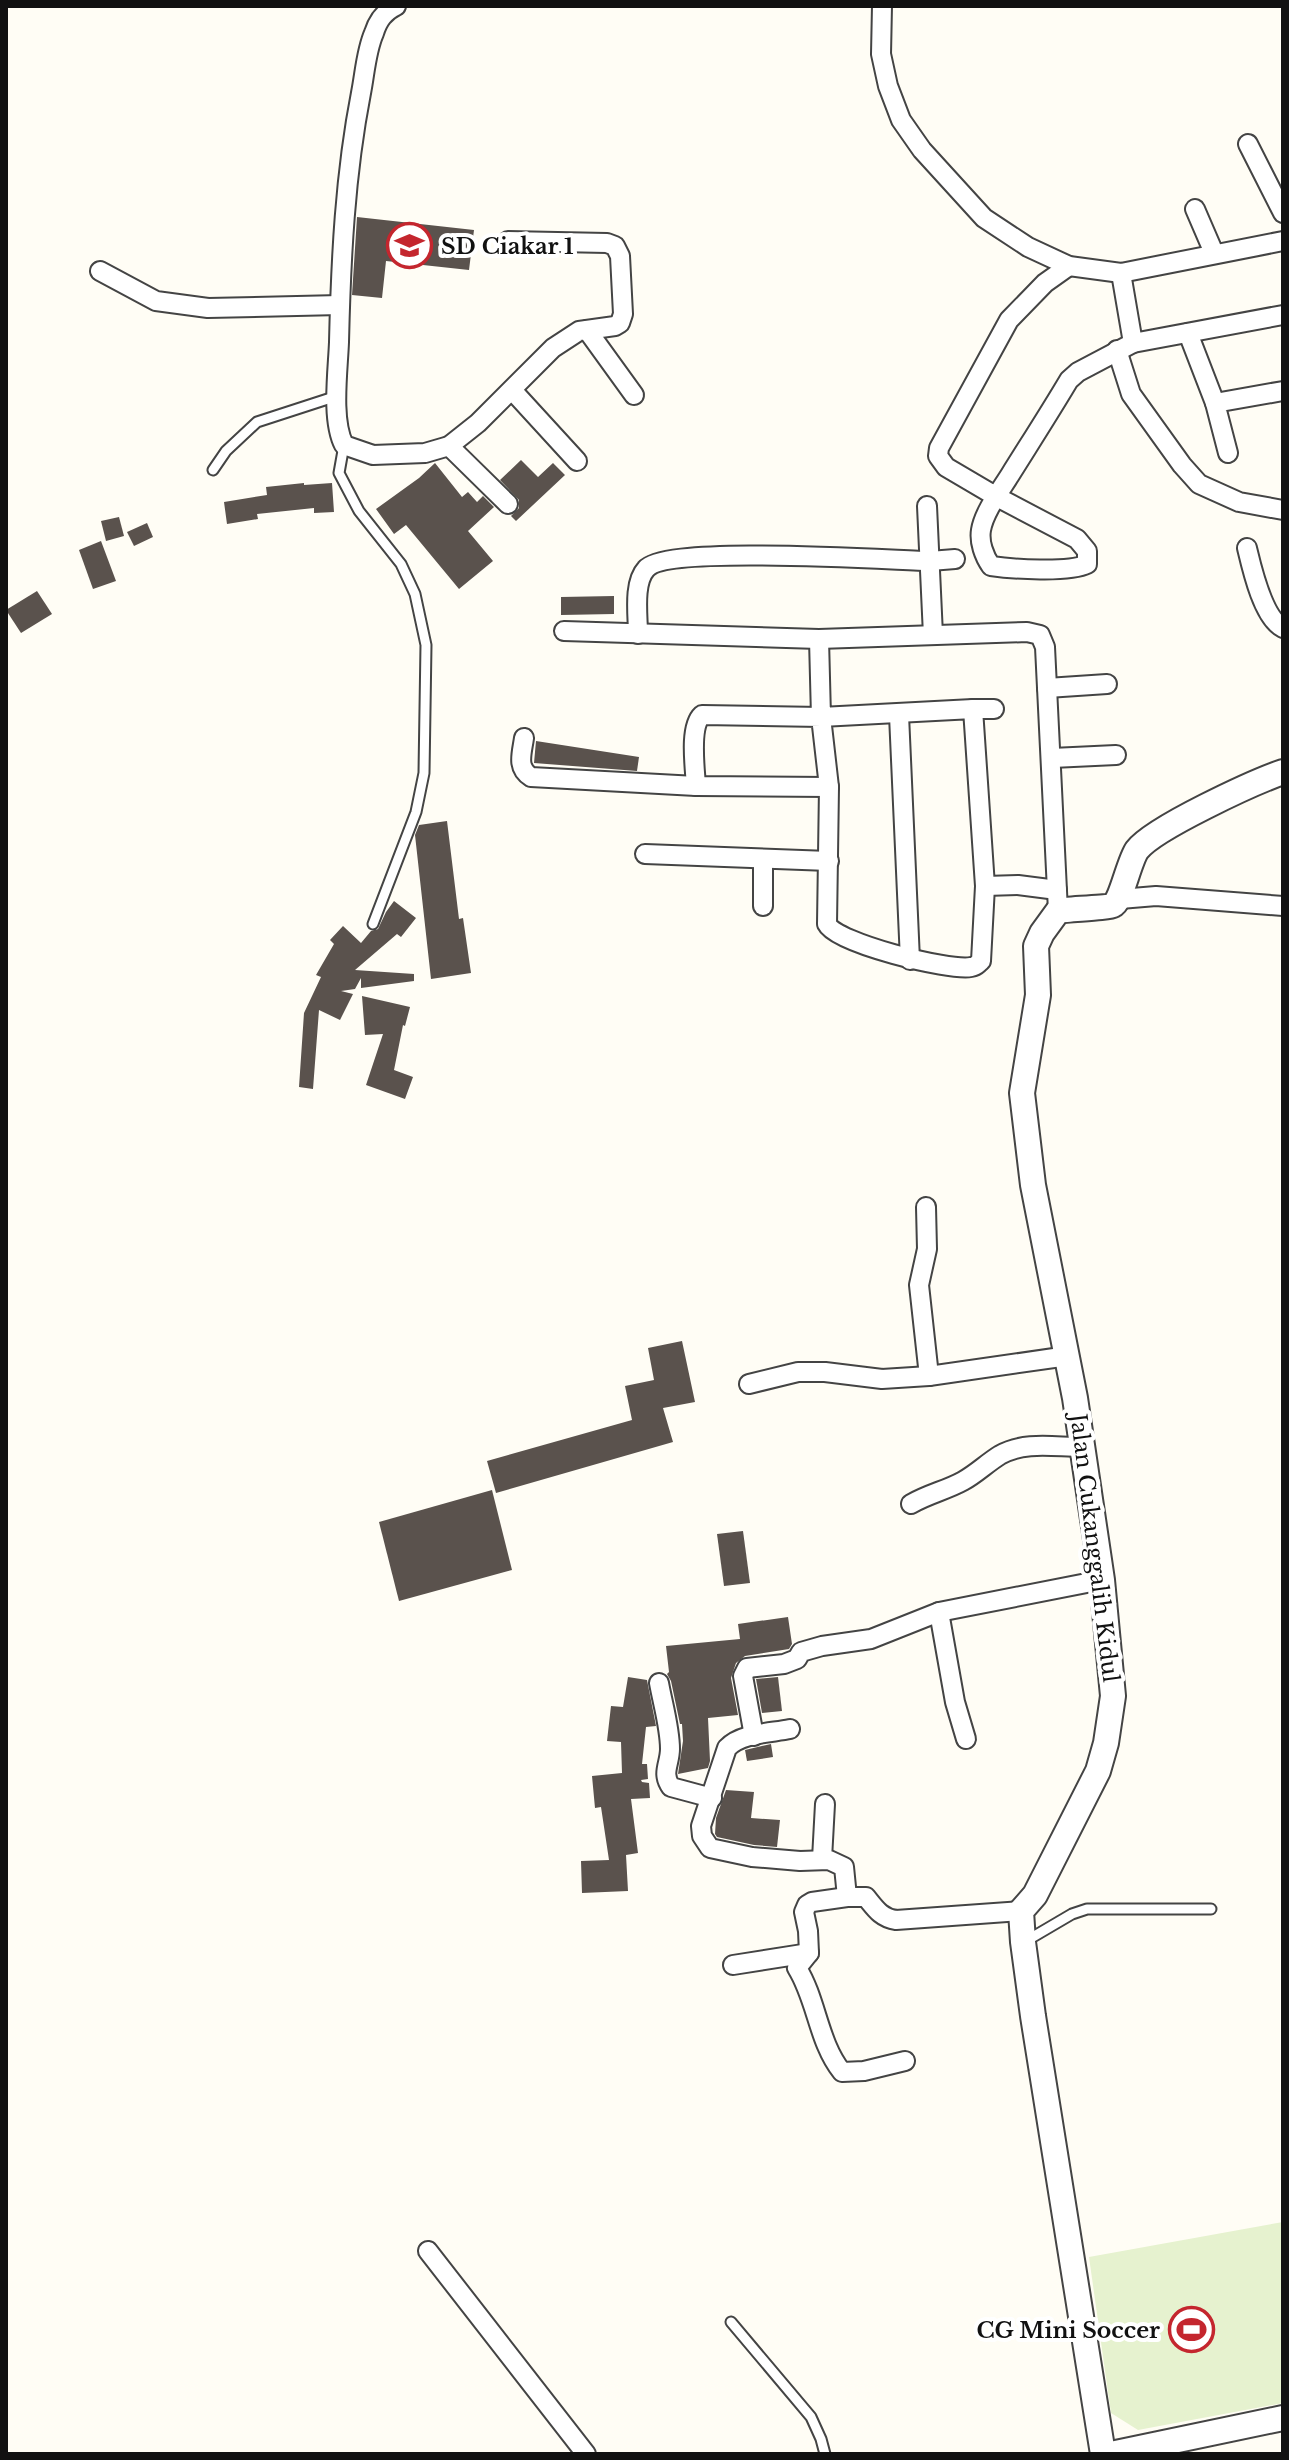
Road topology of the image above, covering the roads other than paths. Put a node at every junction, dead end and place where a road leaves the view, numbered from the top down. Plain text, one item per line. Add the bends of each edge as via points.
1 (882, 6) edge
2 (389, 8) edge
3 (1248, 144) dead end
4 (1195, 209) dead end
5 (1283, 213) edge
6 (508, 241) dead end
7 (1283, 241) edge
8 (1214, 253) junction
9 (1069, 266) junction
10 (100, 271) dead end
11 (1121, 273) junction
12 (340, 305) junction
13 (1283, 315) edge
14 (587, 330) junction
15 (1188, 333) junction
16 (1125, 347) junction
17 (512, 390) junction
18 (1283, 391) edge
19 (634, 395) dead end
20 (337, 396) junction
21 (1215, 403) junction
22 (344, 445) junction
23 (449, 446) junction
24 (1228, 453) dead end
25 (577, 461) dead end
26 (213, 470) dead end
27 (997, 497) junction
28 (508, 504) dead end
29 (927, 506) dead end
30 (1283, 510) edge
31 (1247, 548) dead end
32 (955, 559) dead end
33 (930, 561) junction
34 (1283, 628) edge
35 (564, 631) dead end
36 (638, 634) junction
37 (933, 635) junction
38 (819, 639) junction
39 (1107, 684) dead end
40 (1047, 688) junction
41 (973, 709) junction
42 (994, 709) dead end
43 (899, 715) junction
44 (821, 717) junction
45 (524, 738) dead end
46 (1116, 755) dead end
47 (1052, 758) junction
48 (1283, 772) edge
49 (696, 786) junction
50 (829, 787) junction
51 (645, 854) dead end
52 (763, 859) junction
53 (829, 861) junction
54 (985, 886) junction
55 (1120, 899) junction
56 (1057, 900) junction
57 (763, 906) dead end
58 (1283, 906) edge
59 (373, 924) dead end
60 (910, 960) junction
61 (926, 1207) dead end
62 (1068, 1356) junction
63 (929, 1376) junction
64 (749, 1384) dead end
65 (1081, 1447) junction
66 (911, 1504) dead end
67 (1102, 1580) junction
68 (939, 1612) junction
69 (659, 1683) dead end
70 (790, 1729) dead end
71 (754, 1736) junction
72 (966, 1739) dead end
73 (712, 1798) junction
74 (825, 1804) dead end
75 (822, 1859) junction
76 (847, 1897) junction
77 (1211, 1909) dead end
78 (1021, 1911) junction
79 (1023, 1942) junction
80 (809, 1953) junction
81 (733, 1965) dead end
82 (905, 2061) dead end
83 (428, 2251) dead end
84 (731, 2322) dead end
85 (1283, 2418) edge
86 (586, 2454) edge
87 (825, 2454) edge
88 (1103, 2454) edge
89 (1111, 2454) edge

1 - 9 street via 881,54 888,86 901,120 922,150 984,218
2 - 12 street via 372,37 352,139
3 - 5 street
4 - 8 street
6 - 14 street via 615,246 620,256 620,323
7 - 8 street
8 - 11 street
9 - 11 street
9 - 27 street via 1009,320 939,448 946,467
10 - 12 street via 156,301 208,308
11 - 16 street
12 - 20 street
13 - 15 street
14 - 17 street via 553,348
14 - 19 street
15 - 16 street
15 - 21 street
16 - 27 street via 1069,380
16 - 30 street via 1131,394 1199,484 1239,502
17 - 23 street
17 - 25 street
18 - 21 street
20 - 22 street
20 - 26 lane via 257,422
21 - 24 street
22 - 23 street via 373,455 425,453
22 - 59 lane via 339,473 359,511 401,564 415,594 426,645 424,773 416,812
23 - 28 street
27 - 27 street via 981,531 991,566 1074,569 1087,564 1087,551 1077,539
29 - 33 street
31 - 34 street via 1263,600
32 - 33 street
33 - 36 street via 709,555 663,560 643,572
33 - 37 street
35 - 36 street
36 - 38 street
37 - 38 street
37 - 40 street via 1040,635
38 - 44 street
39 - 40 street
40 - 47 street
41 - 42 street
41 - 43 street
41 - 54 street
43 - 44 street
43 - 60 street
44 - 49 street via 702,715 694,733
44 - 50 street
45 - 49 street via 521,765 531,777
46 - 47 street
47 - 56 street
48 - 55 street via 1147,840 1136,851
49 - 50 street
50 - 53 street
51 - 52 street
52 - 53 street
52 - 57 street
53 - 60 street via 830,930
54 - 56 street via 1018,885
54 - 60 street via 981,961 963,967
55 - 56 street via 1113,906
55 - 58 street via 1156,896
56 - 62 street, Jalan Cukanggalih Kidul via 1036,946 1038,995 1022,1093 1033,1185
61 - 63 street via 927,1249 919,1285
62 - 63 street
62 - 65 street, Jalan Cukanggalih Kidul
63 - 64 street via 882,1379 798,1372
65 - 66 street via 1014,1449 963,1481
65 - 67 street, Jalan Cukanggalih Kidul
67 - 68 street
67 - 78 street, Jalan Cukanggalih Kidul via 1113,1696 1106,1743 1079,1811 1035,1895
68 - 71 street via 871,1639 801,1652 784,1664 747,1668 743,1676
68 - 72 street
69 - 73 street via 670,1744 667,1783
70 - 71 street
71 - 73 street via 727,1748
73 - 75 street via 701,1826 710,1848 752,1857
74 - 75 street
75 - 76 street via 844,1867
76 - 78 street via 866,1897 882,1916 896,1920
76 - 80 street via 807,1905
77 - 79 lane via 1087,1909
78 - 79 street
79 - 88 street
80 - 81 street
80 - 82 street via 797,1968 842,2072
83 - 86 street
84 - 87 lane via 811,2417
85 - 89 street

